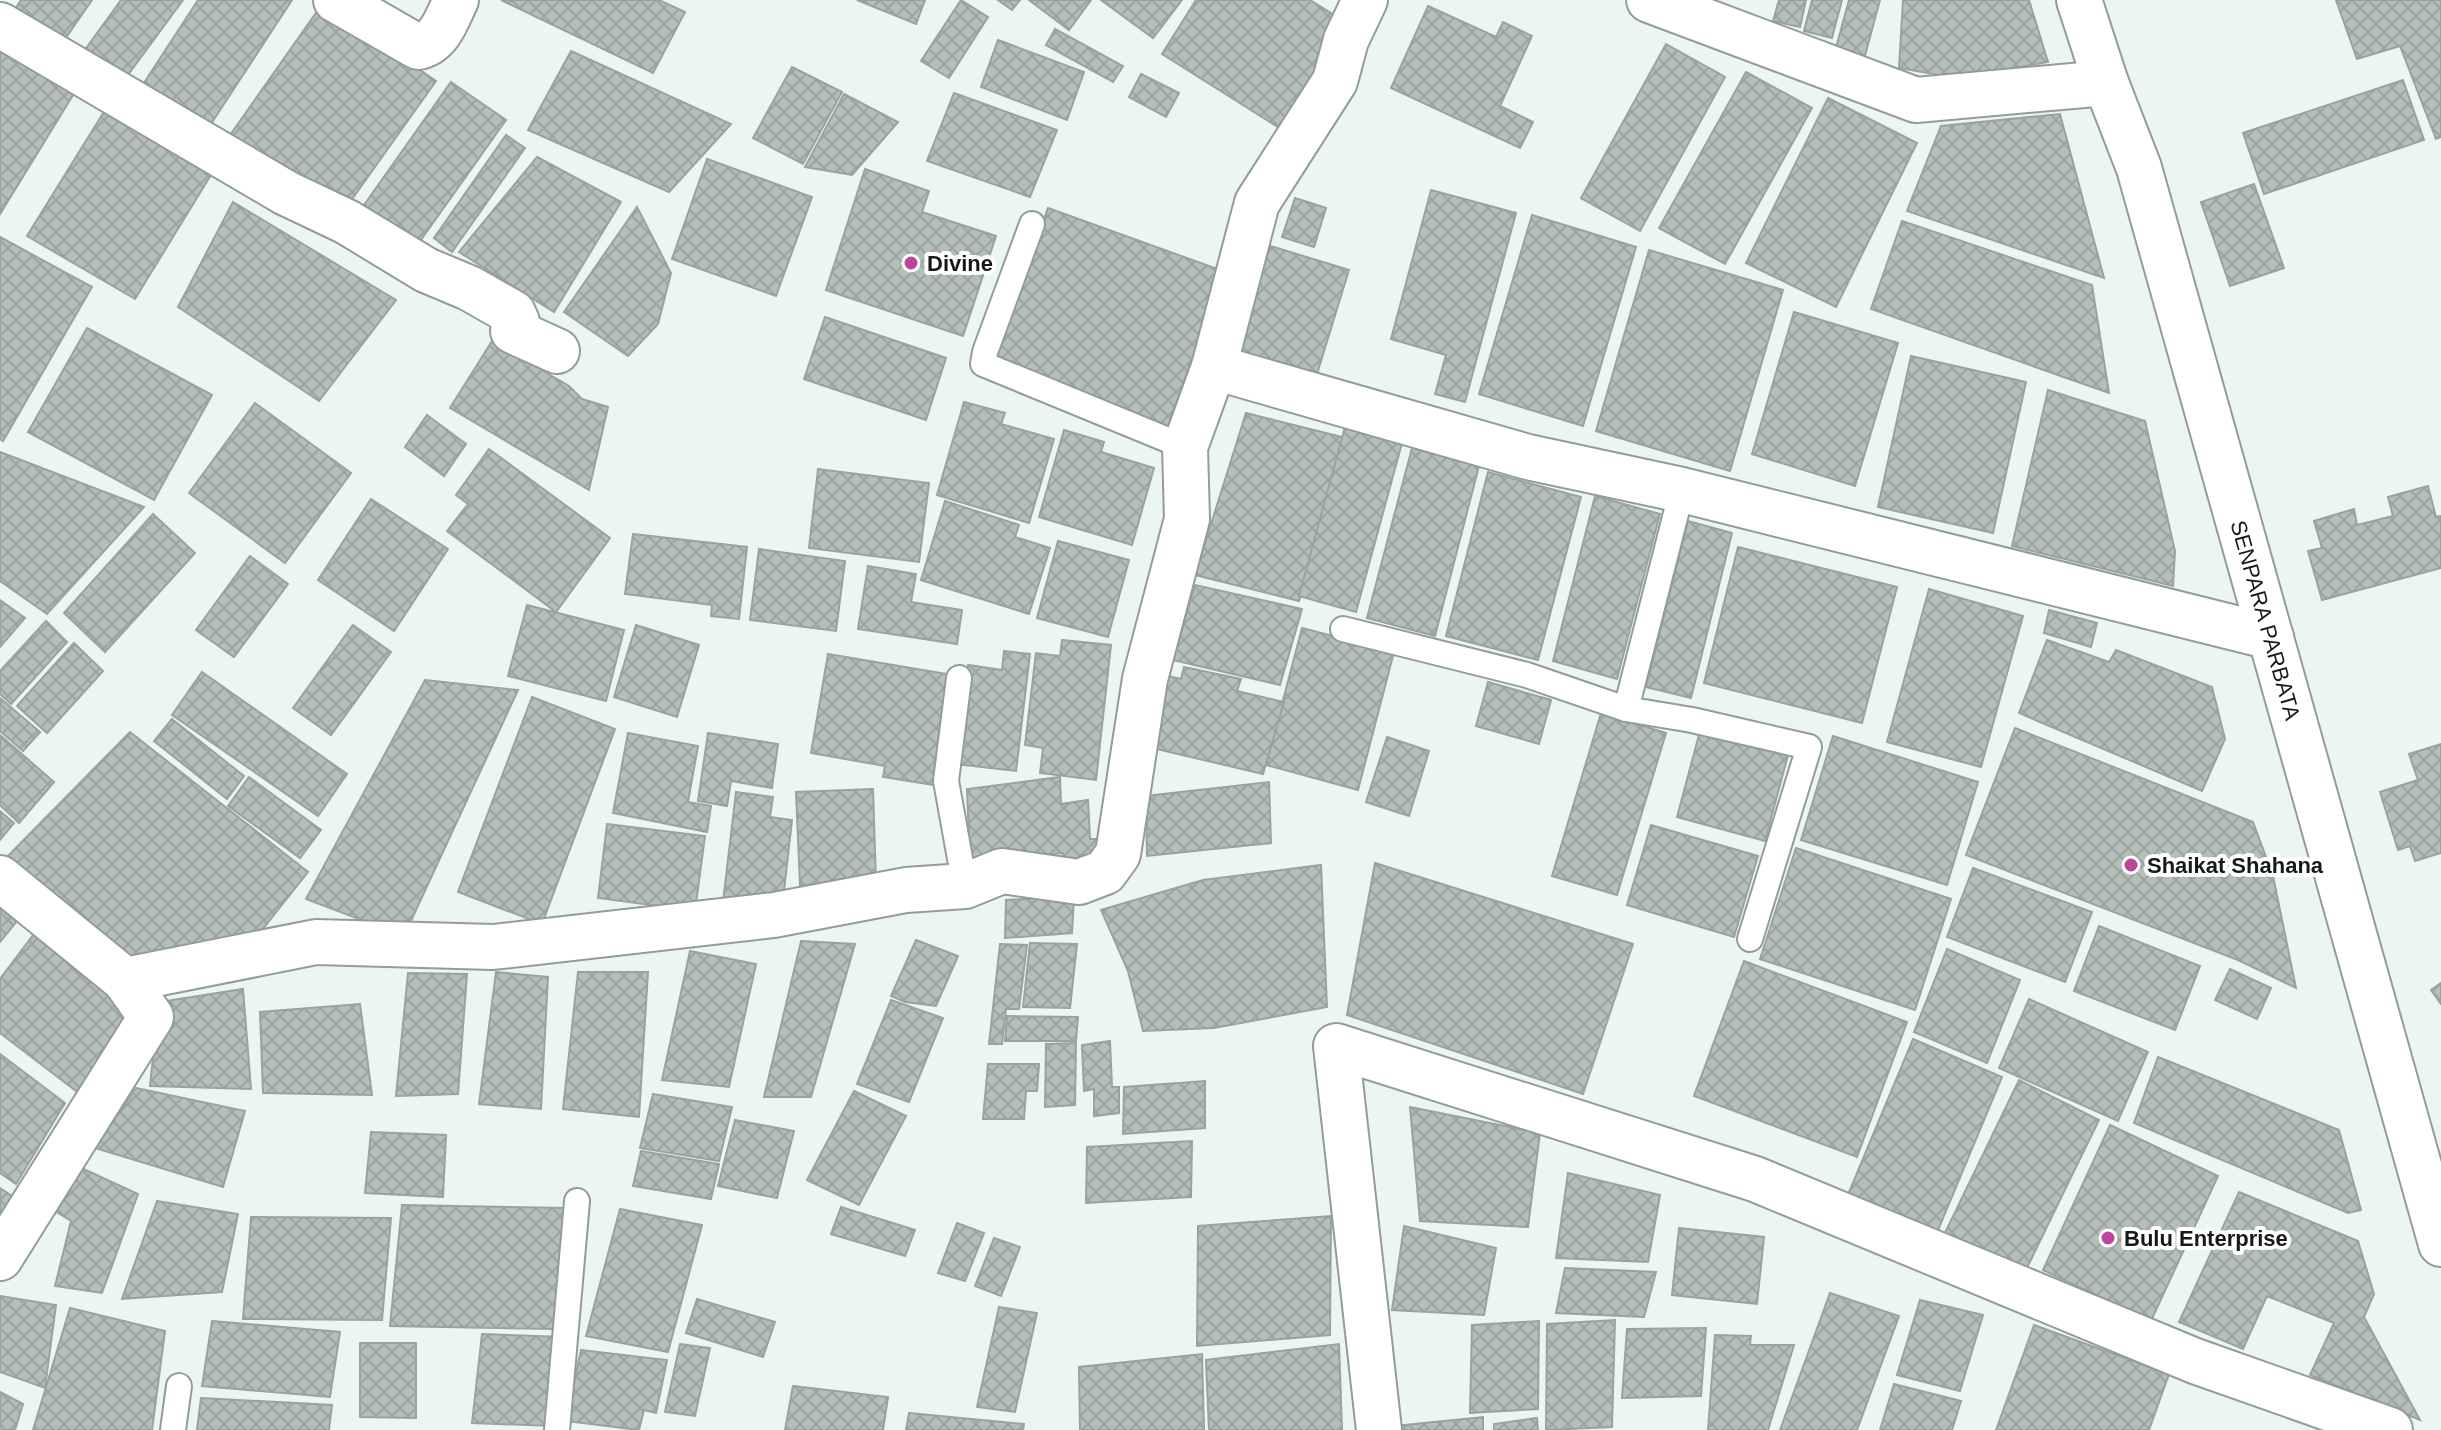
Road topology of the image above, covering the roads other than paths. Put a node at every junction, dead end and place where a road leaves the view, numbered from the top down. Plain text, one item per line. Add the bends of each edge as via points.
1 (336, 0) edge
2 (456, 0) edge
3 (1365, 0) edge
4 (1649, 0) edge
5 (2079, 0) edge
6 (0, 25) edge
7 (2106, 83) junction
8 (1032, 224) dead end
9 (557, 351) dead end
10 (1214, 367) junction
11 (1185, 447) junction
12 (1682, 490) junction
13 (1343, 629) dead end
14 (2271, 637) junction
15 (959, 678) dead end
16 (1626, 709) junction
17 (0, 878) edge
18 (965, 886) junction
19 (1750, 939) dead end
20 (125, 980) junction
21 (577, 1201) dead end
22 (2441, 1244) edge
23 (0, 1258) edge
24 (179, 1386) dead end
25 (173, 1430) edge
26 (557, 1430) edge
27 (1379, 1430) edge
28 (2390, 1430) edge

1 - 2 street via 418,47 437,37
3 - 10 street via 1335,81 1257,203
4 - 7 street via 1916,100
5 - 7 street, SENPARA PARBATA
6 - 9 street via 286,193 513,313 513,331
7 - 14 street, SENPARA PARBATA via 2139,168
8 - 11 lane via 983,364
10 - 11 street
10 - 12 street via 1528,457
11 - 18 street via 1187,519 1145,679 1118,854 1105,872 1079,882 1002,871
12 - 14 street
12 - 16 lane
13 - 16 lane via 1527,675
14 - 22 street, SENPARA PARBATA
15 - 18 lane via 946,781
16 - 19 lane via 1809,747
17 - 20 street
18 - 20 street via 906,890 774,915 493,947 316,942
20 - 23 street via 151,1017
21 - 26 lane
24 - 25 lane
27 - 28 street via 1336,1046 1755,1179 2195,1361

